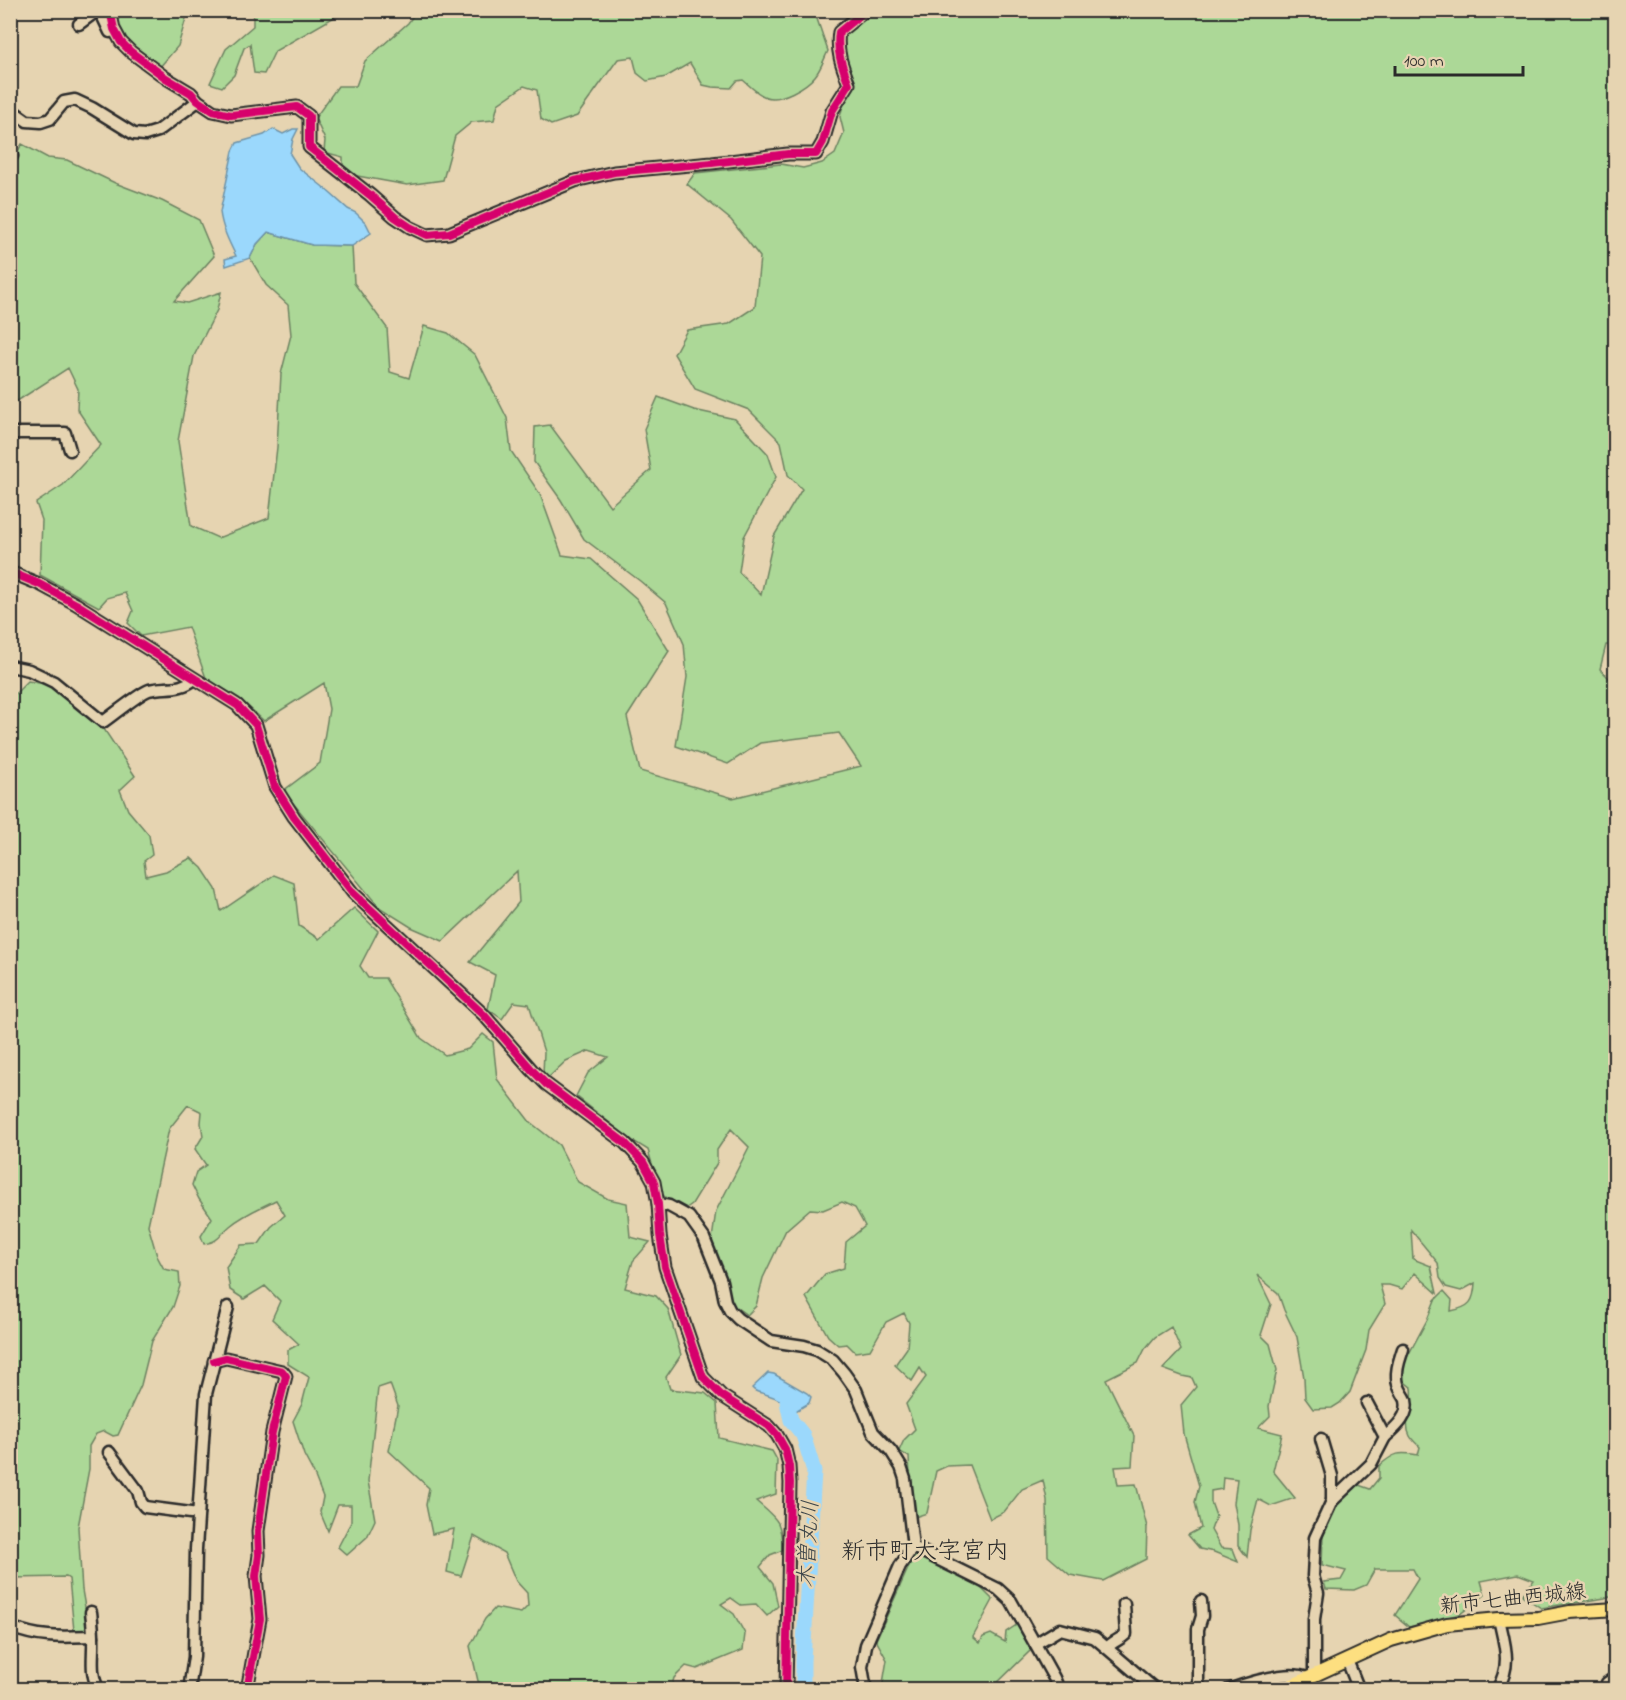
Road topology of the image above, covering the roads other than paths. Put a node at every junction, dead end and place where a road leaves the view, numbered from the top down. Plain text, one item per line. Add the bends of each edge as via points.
1 (110, 10) edge
2 (866, 10) edge
3 (79, 24) dead end
4 (131, 52) junction
5 (198, 101) junction
6 (10, 109) edge
7 (10, 433) edge
8 (70, 450) dead end
9 (10, 572) edge
10 (10, 666) edge
11 (194, 679) junction
12 (658, 1204) junction
13 (228, 1308) dead end
14 (1403, 1349) dead end
15 (214, 1361) junction
16 (1367, 1403) dead end
17 (1385, 1437) junction
18 (1321, 1439) dead end
19 (109, 1452) dead end
20 (1332, 1501) junction
21 (198, 1514) junction
22 (913, 1547) junction
23 (1200, 1601) dead end
24 (1124, 1604) dead end
25 (1616, 1609) edge
26 (91, 1612) dead end
27 (1499, 1619) junction
28 (10, 1627) edge
29 (93, 1636) junction
30 (1035, 1644) junction
31 (1107, 1648) junction
32 (1347, 1660) junction
33 (1310, 1677) junction
34 (1616, 1677) edge
35 (99, 1689) edge
36 (189, 1689) edge
37 (247, 1689) edge
38 (786, 1689) edge
39 (866, 1689) edge
40 (1059, 1689) edge
41 (1156, 1689) edge
42 (1198, 1689) edge
43 (1228, 1689) edge
44 (1282, 1689) edge
45 (1359, 1689) edge
46 (1497, 1689) edge
47 (1604, 1689) edge

1 - 4 street via 114,29
2 - 5 street via 839,32 839,58 849,84 832,111 816,154 614,172 575,181 449,233 427,235 410,227 309,147 309,116 297,107 231,115 213,111
3 - 4 street via 94,13 101,13 115,44
4 - 5 street
5 - 6 street via 158,131 145,135 134,134 75,100 64,102 50,119 40,122 27,121
7 - 8 street via 64,433
9 - 11 street via 76,604
10 - 11 street via 54,682 103,722 148,691 175,688
11 - 12 street via 237,705 256,725 275,788 353,893 484,1015 546,1084 644,1162 654,1182
12 - 22 street via 689,1218 704,1238 721,1281 724,1301 738,1319 771,1341 817,1350 844,1373 856,1390 873,1432 901,1467
12 - 38 street via 665,1267 703,1377 722,1396 769,1426 785,1449 790,1483
13 - 15 street
14 - 17 street via 1397,1379 1406,1401 1405,1412 1400,1424
15 - 21 street via 206,1394
15 - 37 street via 226,1358 282,1371 286,1376 272,1432 258,1531 256,1576 260,1619
16 - 17 street
17 - 20 street via 1371,1464
18 - 20 street via 1332,1476
19 - 21 street via 145,1507
20 - 33 street via 1315,1538 1313,1576 1318,1593
21 - 36 street via 194,1657
22 - 30 street via 998,1589 1011,1601
22 - 39 street via 900,1566 866,1645 862,1667
23 - 42 street
24 - 31 street via 1126,1634
25 - 27 main road, 新市七曲西城線
26 - 29 street
27 - 32 main road, 新市七曲西城線 via 1447,1624 1391,1640
27 - 46 street via 1507,1654 1503,1680
28 - 29 street via 52,1637
29 - 35 street via 93,1676
30 - 31 street via 1060,1629 1095,1638
30 - 40 street
31 - 41 street
32 - 33 main road, 新市七曲西城線
32 - 45 street
33 - 43 street via 1279,1677
33 - 44 main road, 新市七曲西城線
34 - 47 street

